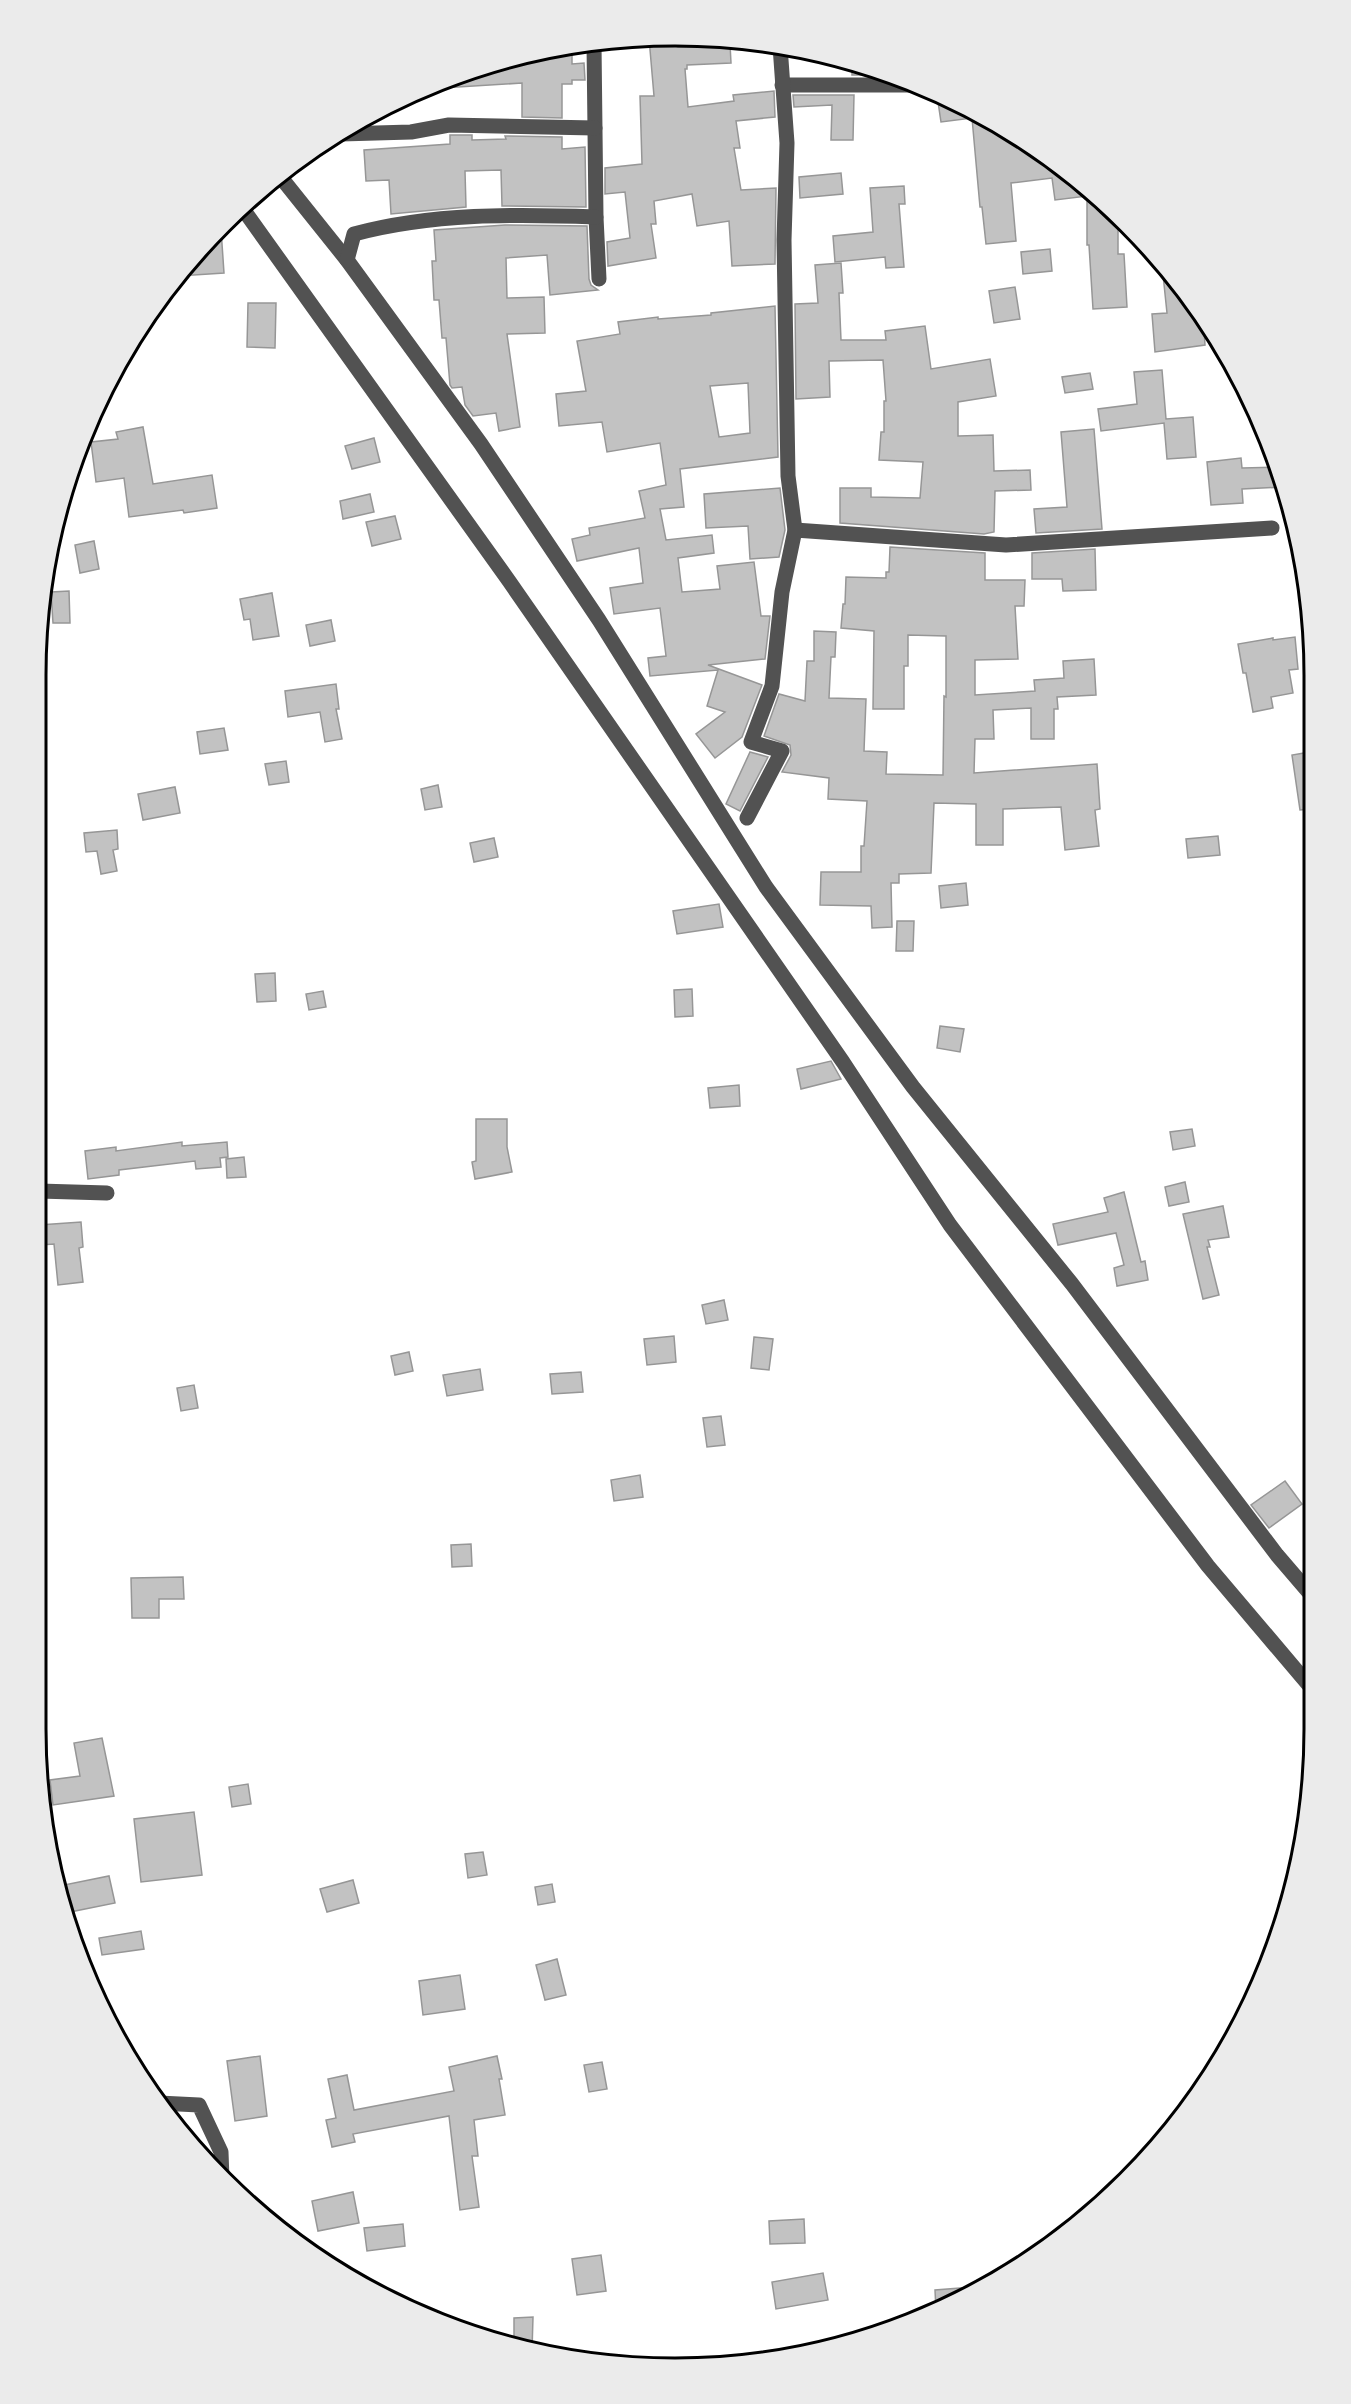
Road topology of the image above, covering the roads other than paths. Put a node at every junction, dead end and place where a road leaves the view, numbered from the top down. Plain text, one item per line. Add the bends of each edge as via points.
1 (594, 52) edge
2 (781, 56) edge
3 (782, 84) junction
4 (893, 86) edge
5 (595, 128) junction
6 (357, 134) edge
7 (285, 183) edge
8 (248, 215) edge
9 (596, 217) junction
10 (347, 260) junction
11 (599, 279) dead end
12 (1272, 528) dead end
13 (795, 530) junction
14 (747, 818) dead end
15 (47, 1191) edge
16 (107, 1193) dead end
17 (1304, 1586) edge
18 (1304, 1679) edge
19 (171, 2104) edge
20 (221, 2163) edge

1 - 5 street
2 - 3 street
3 - 4 street
3 - 13 street via 787,143 784,240 788,476
5 - 6 street via 449,125 411,132
5 - 9 street
7 - 10 street
8 - 18 street via 509,581 843,1062 950,1225 1208,1566
9 - 10 street via 538,215 392,224 354,234
9 - 11 street
10 - 17 street via 481,444 599,620 766,887 913,1087 1072,1284
12 - 13 street via 1006,545
13 - 14 street via 782,592 772,686 751,742 782,751
15 - 16 street
19 - 20 street via 199,2105 221,2152

